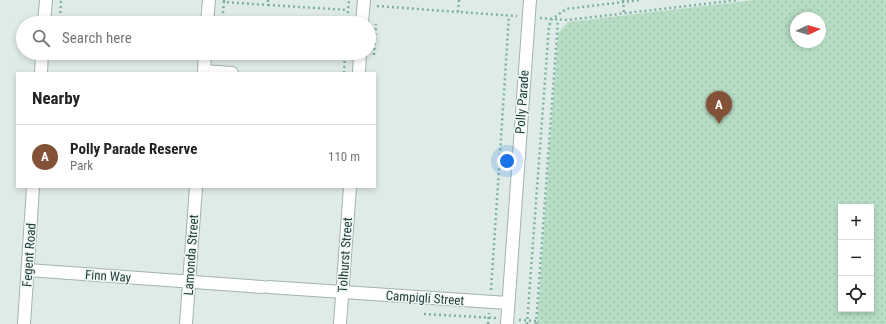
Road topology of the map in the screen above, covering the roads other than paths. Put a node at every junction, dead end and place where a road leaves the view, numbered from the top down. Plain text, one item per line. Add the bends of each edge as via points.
1 (46, 0) edge
2 (209, 0) edge
3 (364, 0) edge
4 (530, 0) edge
5 (45, 16) edge
6 (208, 16) edge
7 (363, 16) edge
8 (42, 60) edge
9 (205, 60) edge
10 (360, 60) edge
11 (41, 72) edge
12 (204, 72) edge
13 (359, 72) edge
14 (33, 188) edge
15 (196, 188) edge
16 (350, 188) edge
17 (28, 270) junction
18 (189, 282) junction
19 (265, 287) joint
20 (342, 292) junction
21 (508, 303) junction
22 (507, 321) edge
23 (24, 324) edge
24 (186, 324) edge
25 (340, 324) edge

1 - 5 street
2 - 6 street
3 - 7 street
4 - 21 street, Polly Parade
8 - 11 street
9 - 12 street
10 - 13 street
14 - 17 street, Fegent Road
15 - 18 street, Lamonda Street
16 - 20 street, Tolhurst Street
17 - 18 street, Finn Way
17 - 23 street, Fegent Road
18 - 19 street, Finn Way
18 - 24 street, Lamonda Street
19 - 20 street, Campigli Street
20 - 21 street, Campigli Street
20 - 25 street, Tolhurst Street
21 - 22 street, Polly Parade

